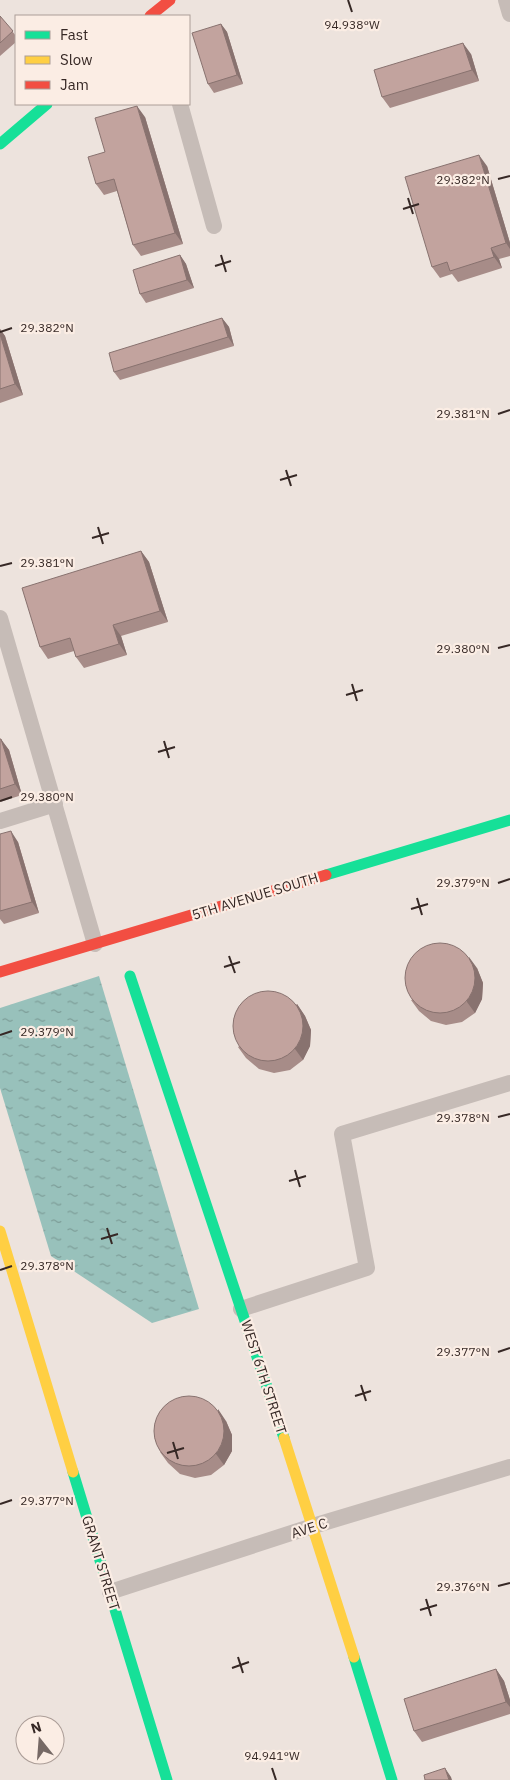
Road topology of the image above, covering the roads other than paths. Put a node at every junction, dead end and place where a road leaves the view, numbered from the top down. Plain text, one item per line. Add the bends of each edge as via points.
1 (170, 0) edge
2 (506, 0) edge
3 (510, 14) edge
4 (154, 15) edge
5 (46, 105) edge
6 (180, 105) edge
7 (0, 144) edge
8 (214, 226) dead end
9 (0, 618) edge
10 (55, 804) junction
11 (510, 820) edge
12 (0, 821) edge
13 (95, 944) junction
14 (0, 972) edge
15 (130, 976) dead end
16 (510, 1083) edge
17 (0, 1231) edge
18 (241, 1309) junction
19 (510, 1467) edge
20 (313, 1526) junction
21 (110, 1592) junction
22 (167, 1780) edge
23 (392, 1780) edge

1 - 4 street
2 - 3 street
5 - 7 street
6 - 8 street
9 - 10 street
10 - 12 street
10 - 13 street
11 - 13 street, 5TH AVENUE SOUTH
13 - 14 street, 5TH AVENUE SOUTH
15 - 18 street, WEST 6TH STREET
16 - 18 street via 342,1134 367,1268
17 - 21 street, GRANT STREET
18 - 20 street, WEST 6TH STREET
19 - 20 street, AVE C
20 - 21 street, AVE C
20 - 23 street, WEST 6TH STREET
21 - 22 street, GRANT STREET

